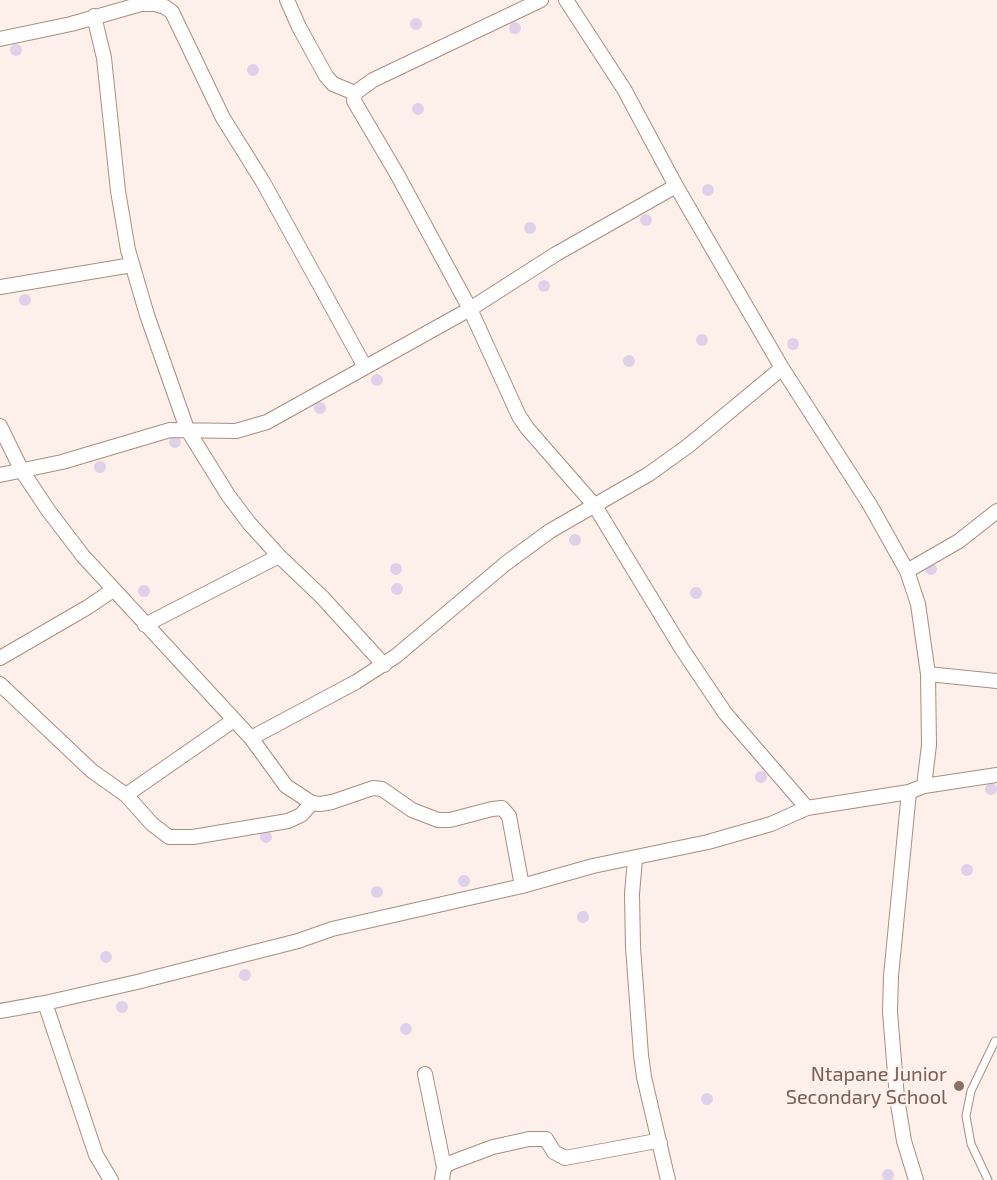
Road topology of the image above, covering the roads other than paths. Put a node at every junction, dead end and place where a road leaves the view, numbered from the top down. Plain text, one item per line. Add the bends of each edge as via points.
1 (287, 0) edge
2 (541, 0) edge
3 (566, 0) edge
4 (170, 6) edge
5 (94, 16) junction
6 (0, 39) edge
7 (355, 93) junction
8 (676, 186) junction
9 (132, 265) junction
10 (0, 287) edge
11 (470, 309) junction
12 (365, 367) junction
13 (782, 368) junction
14 (0, 426) edge
15 (187, 429) junction
16 (22, 471) junction
17 (0, 475) edge
18 (595, 506) junction
19 (997, 511) edge
20 (279, 556) junction
21 (907, 571) junction
22 (113, 591) junction
23 (145, 625) junction
24 (0, 658) edge
25 (384, 665) junction
26 (928, 674) junction
27 (997, 681) edge
28 (0, 684) edge
29 (234, 720) junction
30 (251, 738) junction
31 (997, 775) edge
32 (924, 786) junction
33 (909, 792) junction
34 (126, 795) junction
35 (312, 802) junction
36 (807, 808) junction
37 (635, 858) junction
38 (522, 886) junction
39 (45, 1004) junction
40 (0, 1011) edge
41 (995, 1041) dead end
42 (425, 1074) dead end
43 (660, 1143) junction
44 (443, 1174) edge
45 (111, 1180) edge
46 (668, 1180) edge
47 (916, 1180) edge
48 (988, 1180) edge

1 - 7 street via 326,76 333,84
2 - 7 street via 392,70
3 - 8 street via 624,89
4 - 5 street via 141,4
4 - 12 street via 223,118 263,182
5 - 6 street
5 - 9 street via 104,58 118,191
7 - 11 street via 357,109
8 - 11 street via 556,254
8 - 13 street
9 - 10 street
9 - 15 street
11 - 12 street
11 - 18 street via 519,416
12 - 15 street via 249,429
13 - 18 street via 688,446
13 - 21 street via 870,505
14 - 16 street
15 - 16 street via 155,433
15 - 20 street via 249,524
16 - 17 street
16 - 22 street
18 - 25 street via 550,531 505,564
18 - 36 street via 681,649 725,713
19 - 21 street via 959,541
20 - 23 street
20 - 25 street
21 - 26 street via 918,604
22 - 23 street
22 - 24 street
23 - 29 street
25 - 30 street
26 - 27 street
26 - 32 street via 929,745
28 - 34 street via 93,771
29 - 30 street
29 - 34 street
30 - 35 street via 286,786
31 - 32 street
32 - 33 street
33 - 36 street
33 - 47 street via 890,1012 904,1141
34 - 35 street via 152,824 175,839 288,821 301,815
35 - 38 street via 332,802 372,788 381,789 412,810 438,820 502,808 509,816
36 - 37 street via 735,835
37 - 38 street
37 - 43 street via 633,948 641,1055
38 - 39 street via 332,929 222,961
39 - 40 street
39 - 45 street via 96,1155
41 - 48 lane via 971,1091 966,1116 971,1144
42 - 44 street
43 - 44 street via 565,1158 554,1152 546,1139 536,1137 459,1159
43 - 46 street

